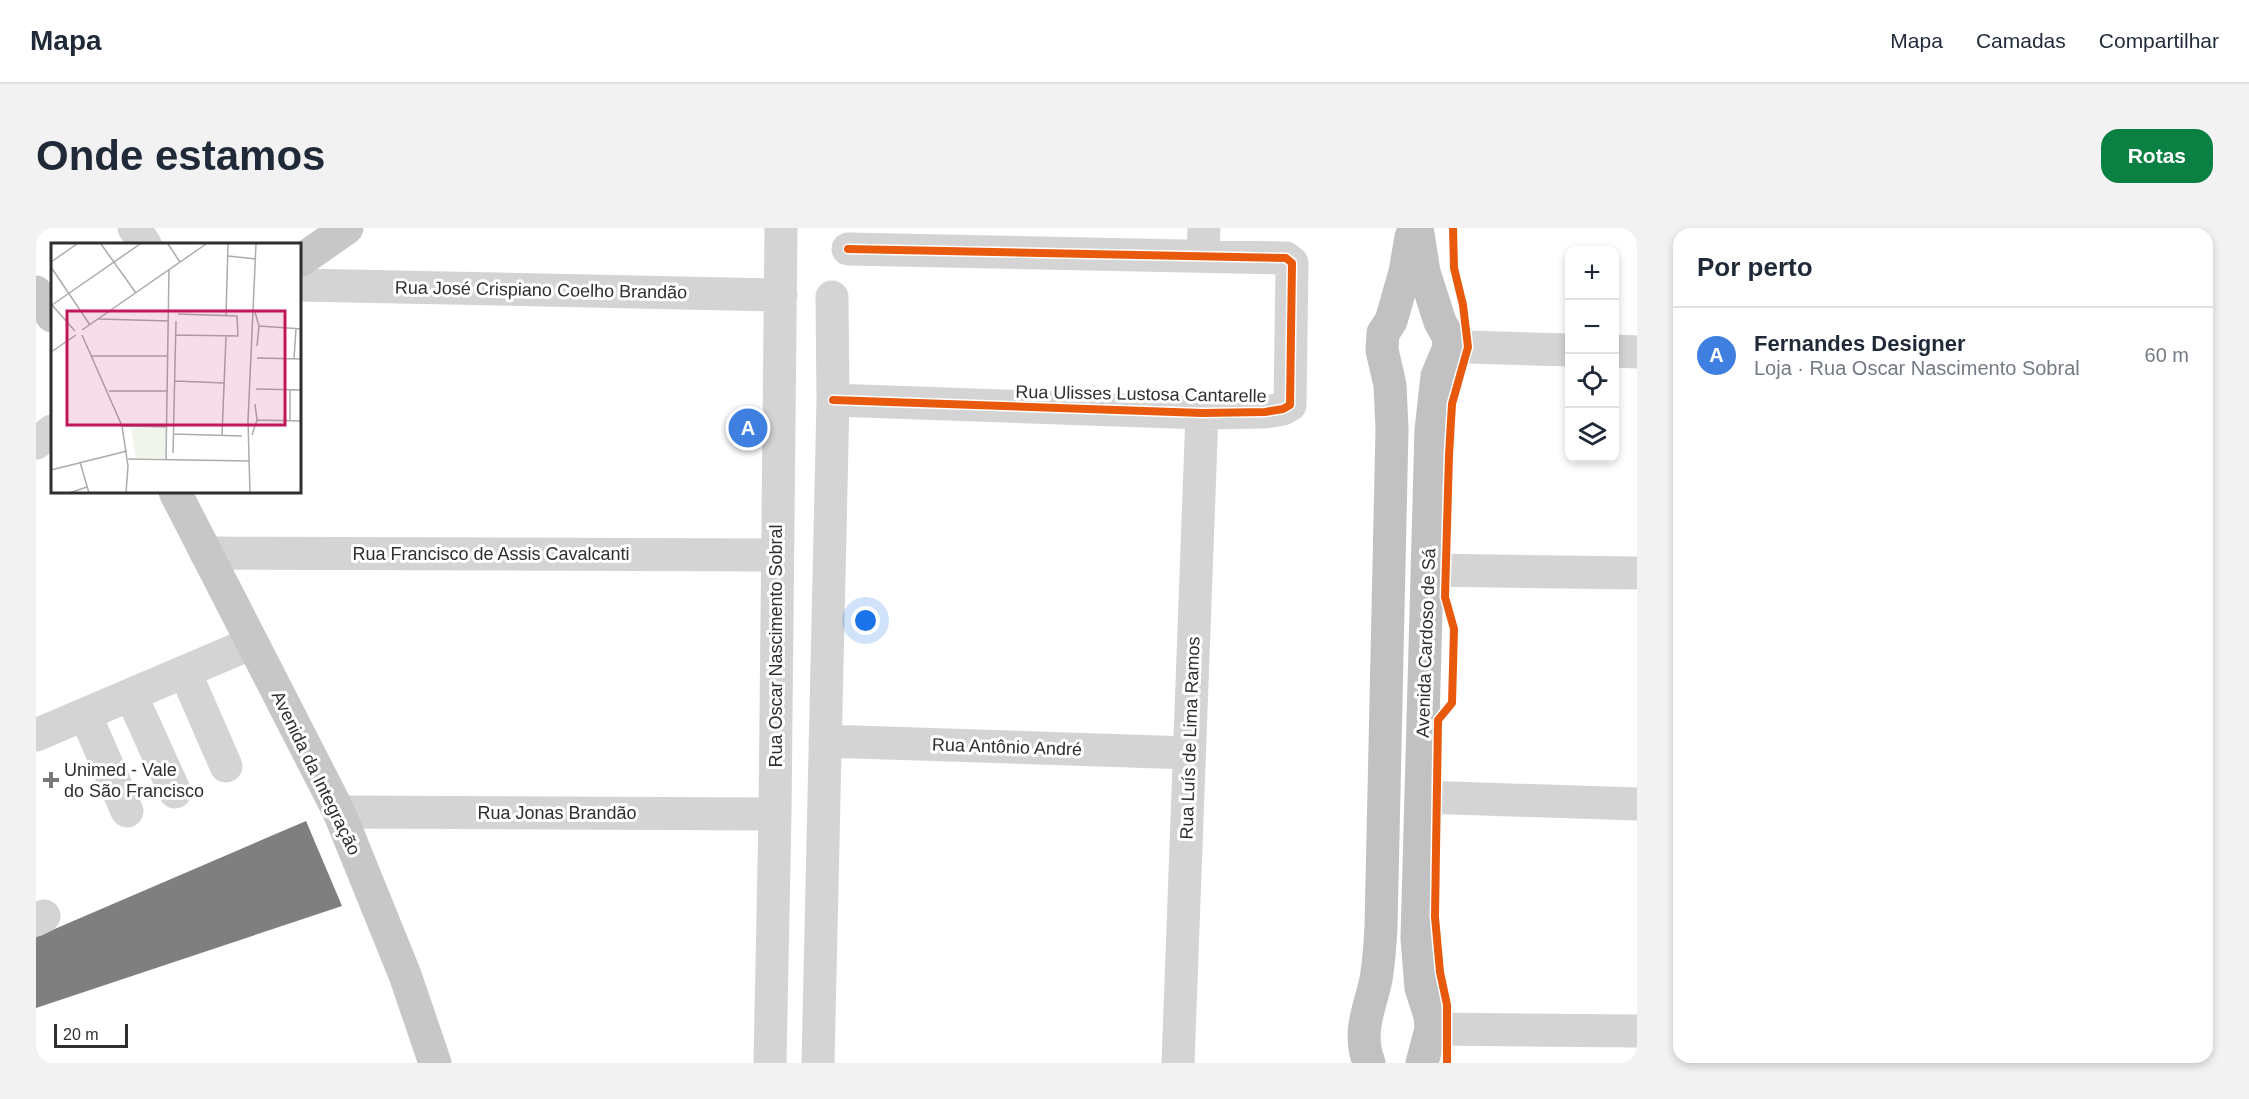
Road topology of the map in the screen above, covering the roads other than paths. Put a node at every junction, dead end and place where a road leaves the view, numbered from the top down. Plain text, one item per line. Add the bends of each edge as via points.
1 (134, 228) edge
2 (347, 228) edge
3 (781, 228) edge
4 (1412, 228) edge
5 (1417, 228) edge
6 (1204, 242) edge
7 (144, 243) edge
8 (848, 249) dead end
9 (302, 260) edge
10 (302, 285) edge
11 (36, 291) edge
12 (781, 295) junction
13 (832, 297) dead end
14 (51, 299) edge
15 (51, 314) edge
16 (1391, 321) junction
17 (1444, 330) junction
18 (1565, 350) edge
19 (1619, 351) edge
20 (1637, 352) edge
21 (833, 400) junction
22 (1202, 413) junction
23 (51, 432) edge
24 (36, 443) edge
25 (176, 494) edge
26 (206, 553) junction
27 (776, 555) junction
28 (1428, 570) junction
29 (1637, 573) edge
30 (252, 643) junction
31 (185, 672) junction
32 (131, 695) junction
33 (85, 714) junction
34 (36, 735) edge
35 (825, 741) junction
36 (1189, 753) junction
37 (226, 766) dead end
38 (174, 792) dead end
39 (1421, 798) junction
40 (1637, 804) edge
41 (127, 811) dead end
42 (339, 812) junction
43 (775, 814) junction
44 (1637, 1030) edge
45 (1426, 1048) edge
46 (1365, 1059) edge
47 (435, 1063) edge
48 (770, 1063) edge
49 (818, 1063) edge
50 (1178, 1063) edge

1 - 7 street
2 - 9 main road
3 - 12 street, Rua Oscar Nascimento Sobral
4 - 16 highway, Avenida Cardoso de Sá
5 - 17 highway via 1424,272
6 - 8 street, Rua Ulisses Lustosa Cantarelle
6 - 22 street, Rua Ulisses Lustosa Cantarelle via 1292,263 1290,405 1265,412
10 - 12 street, Rua José Crispiano Coelho Brandão
11 - 14 main road
11 - 15 main road
12 - 27 street, Rua Oscar Nascimento Sobral
13 - 21 street
16 - 17 highway via 1404,313 1418,312 1430,315
16 - 46 highway, Avenida Cardoso de Sá via 1383,333 1382,350 1390,385 1392,429 1381,927 1375,982 1367,1007
17 - 18 street via 1468,347
17 - 28 highway, Avenida Cardoso de Sá via 1448,350 1437,376 1431,430
19 - 20 street
21 - 22 street, Rua Ulisses Lustosa Cantarelle
21 - 35 street
22 - 36 street, Rua Luís de Lima Ramos
23 - 24 street
25 - 26 main road, Avenida da Integração
26 - 27 street, Rua Francisco de Assis Cavalcanti
26 - 30 main road, Avenida da Integração
27 - 43 street, Rua Oscar Nascimento Sobral
28 - 29 street
28 - 39 highway, Avenida Cardoso de Sá
30 - 31 street
30 - 42 main road, Avenida da Integração
31 - 32 street
31 - 37 street
32 - 33 street
32 - 38 street
33 - 34 street
33 - 41 street
35 - 36 street, Rua Antônio André
35 - 49 street
36 - 50 street, Rua Luís de Lima Ramos
39 - 40 street
39 - 45 highway, Avenida Cardoso de Sá via 1418,963 1430,1016
42 - 43 street, Rua Jonas Brandão
42 - 47 main road, Avenida da Integração via 405,975
43 - 48 street, Rua Oscar Nascimento Sobral
44 - 45 street
45 - 46 highway via 1410,1062

